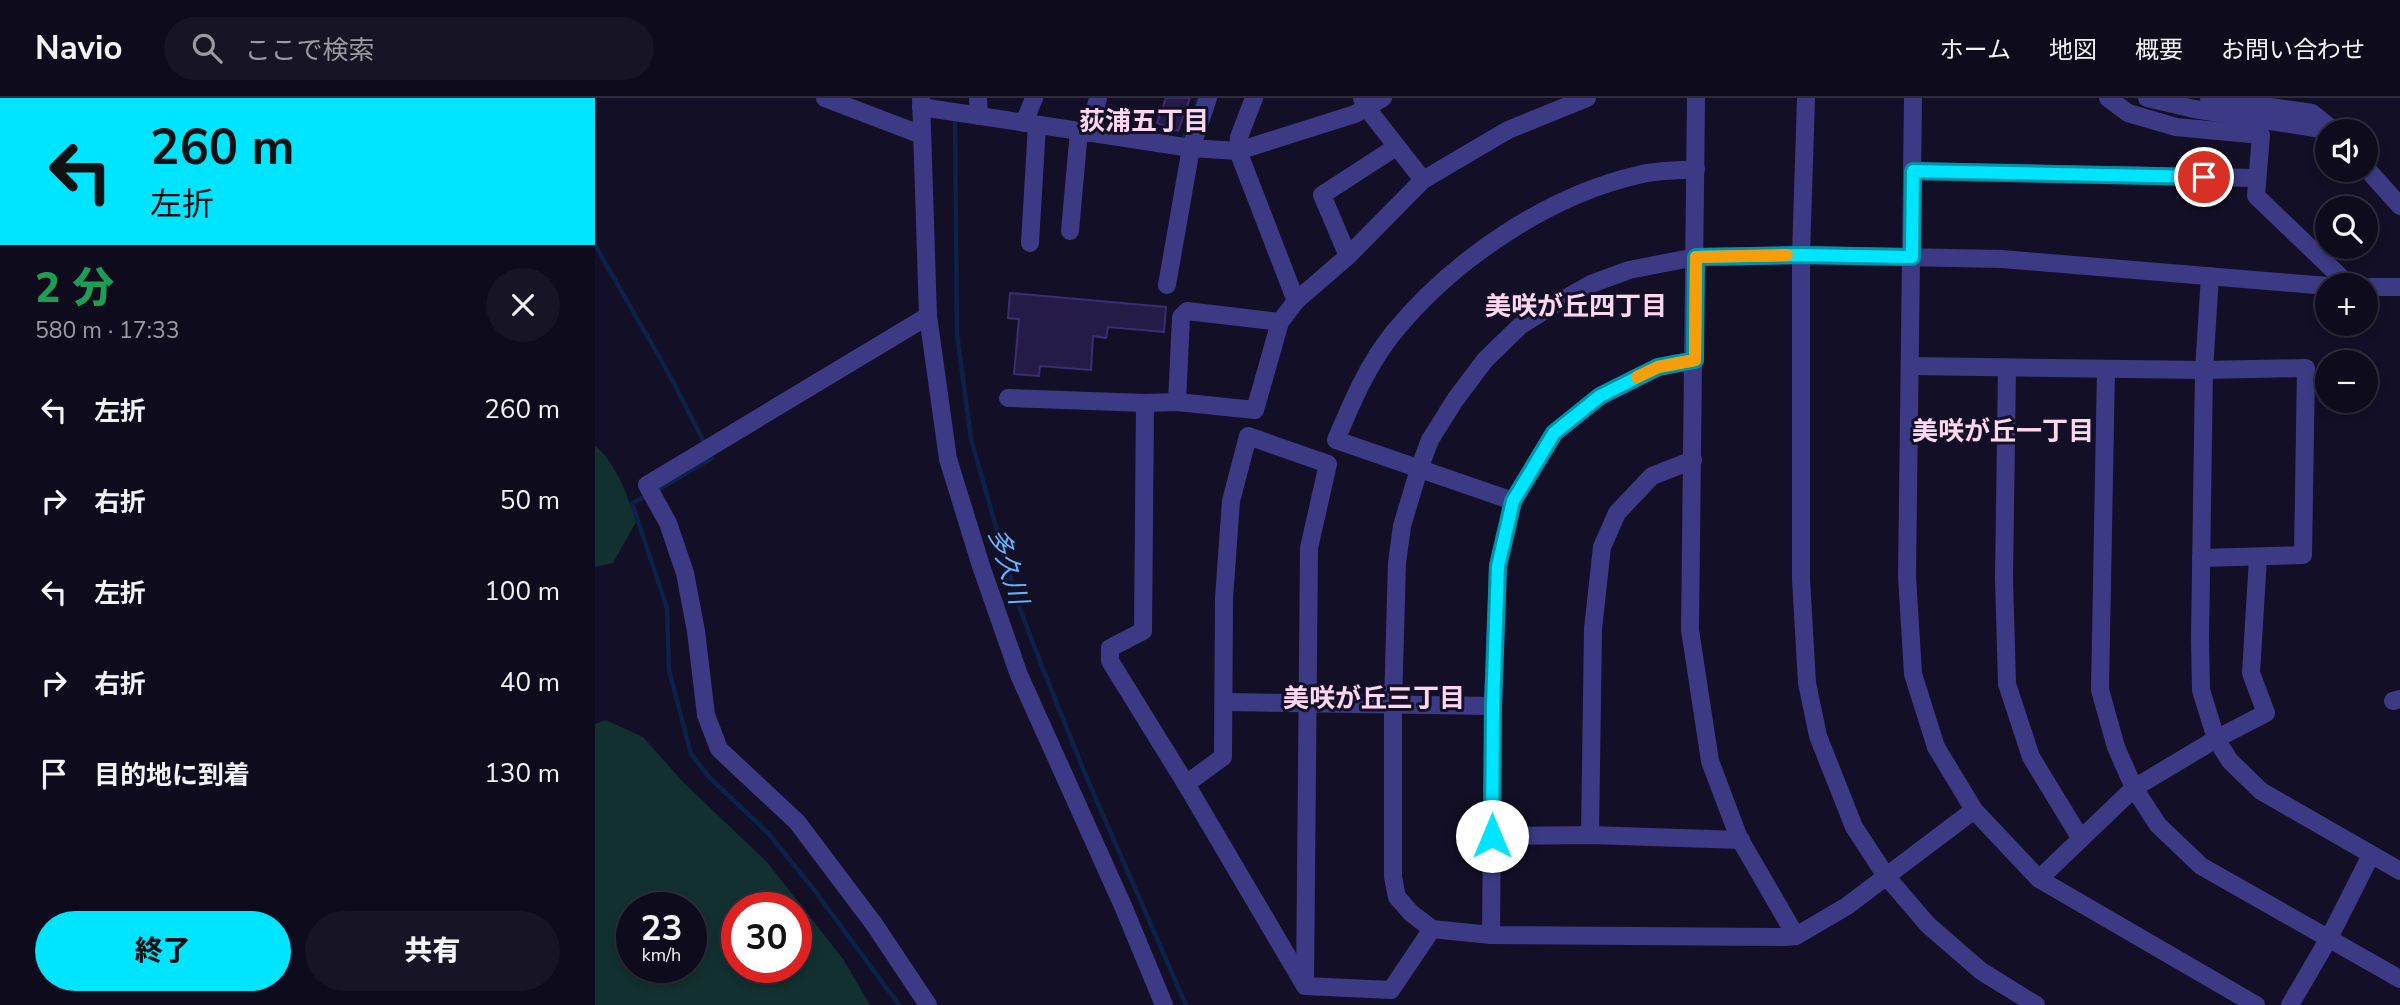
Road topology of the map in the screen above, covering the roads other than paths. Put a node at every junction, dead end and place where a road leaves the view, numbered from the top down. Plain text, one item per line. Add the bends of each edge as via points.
1 (825, 98) edge
2 (1034, 98) edge
3 (1098, 98) edge
4 (1208, 98) edge
5 (1254, 98) edge
6 (1383, 98) edge
7 (1696, 98) edge
8 (1806, 98) edge
9 (1913, 98) edge
10 (2108, 98) edge
11 (2147, 98) edge
12 (2209, 98) edge
13 (1575, 100) edge
14 (921, 102) edge
15 (1364, 102) edge
16 (978, 107) edge
17 (2319, 119) edge
18 (1031, 124) junction
19 (2315, 127) edge
20 (1084, 132) junction
21 (922, 135) junction
22 (1397, 147) junction
23 (1191, 148) junction
24 (1238, 151) junction
25 (1696, 169) junction
26 (1913, 171) junction
27 (2257, 178) junction
28 (1423, 180) junction
29 (2378, 182) edge
30 (2400, 206) edge
31 (1070, 231) dead end
32 (1030, 243) dead end
33 (1801, 255) junction
34 (1349, 256) junction
35 (1696, 257) junction
36 (1912, 257) junction
37 (2337, 273) edge
38 (2210, 276) junction
39 (1167, 285) dead end
40 (2315, 285) edge
41 (2400, 286) edge
42 (2378, 287) edge
43 (1296, 301) junction
44 (929, 316) junction
45 (1280, 322) junction
46 (1695, 360) junction
47 (1910, 366) junction
48 (2007, 368) junction
49 (2106, 369) junction
50 (2204, 370) junction
51 (1008, 398) dead end
52 (1177, 402) junction
53 (1145, 403) junction
54 (1693, 460) junction
55 (1419, 469) junction
56 (1513, 501) junction
57 (2201, 558) junction
58 (2258, 558) junction
59 (1225, 702) junction
60 (1308, 702) junction
61 (1393, 704) junction
62 (1493, 706) junction
63 (2216, 739) junction
64 (1187, 784) junction
65 (2134, 788) junction
66 (1974, 810) junction
67 (1590, 835) junction
68 (1492, 836) junction
69 (2081, 839) junction
70 (1741, 840) junction
71 (2371, 855) junction
72 (2400, 871) edge
73 (1887, 876) junction
74 (2039, 879) junction
75 (1432, 929) junction
76 (1491, 935) junction
77 (1796, 936) junction
78 (2329, 938) junction
79 (2400, 979) edge
80 (1305, 986) junction
81 (928, 1005) edge
82 (1164, 1005) edge
83 (2036, 1005) edge
84 (2256, 1005) edge
85 (2290, 1005) edge

1 - 21 street
2 - 18 street
3 - 20 street
4 - 23 street
5 - 24 street
6 - 15 street
7 - 25 street
8 - 33 street
9 - 26 street
10 - 27 street via 2129,113 2176,127 2261,135
11 - 19 street
12 - 17 street via 2312,113
13 - 28 street via 1508,130
14 - 16 street
14 - 21 street
15 - 22 street
15 - 24 street via 1355,114
16 - 18 street
18 - 20 street
18 - 32 street
20 - 23 street
20 - 31 street
21 - 44 street
22 - 28 street
22 - 34 street via 1322,195
23 - 24 street
23 - 39 street
24 - 43 street
25 - 35 street
25 - 55 street via 1640,174 1582,191 1478,251 1435,288 1402,324 1359,384 1336,440
26 - 27 street
26 - 36 street
27 - 37 street via 2256,195
28 - 34 street
29 - 30 street
33 - 35 street
33 - 36 street
33 - 73 street via 1801,579 1807,683 1818,736 1842,800
34 - 43 street
35 - 46 street
35 - 55 street via 1629,270 1591,284 1520,326 1454,400
36 - 38 street via 2002,259
36 - 47 street
38 - 40 street
38 - 50 street
41 - 42 street
43 - 45 street
44 - 81 street via 707,449 650,492 668,523 685,573 706,715 719,749 797,822
44 - 82 street via 948,459 1002,629
45 - 52 street via 1255,410
45 - 52 street via 1187,311 1181,317
46 - 54 street
46 - 56 street via 1658,367 1600,396 1554,433
47 - 48 street
47 - 66 street via 1907,576 1913,674 1936,747
48 - 49 street
48 - 69 street via 2007,684 2031,757
49 - 50 street
49 - 65 street via 2100,690 2116,747
50 - 57 street
50 - 58 street via 2305,368 2303,555
51 - 53 street
52 - 53 street
53 - 64 street via 1143,631 1111,648 1109,661
54 - 67 street via 1652,476 1616,513 1602,547 1593,629
54 - 70 street via 1690,629 1710,761
55 - 56 street
55 - 61 street via 1402,526 1397,563
56 - 62 street via 1498,566
57 - 58 street
57 - 63 street via 2201,690
58 - 63 street via 2251,673 2266,713
59 - 60 street
59 - 60 street via 1224,598 1231,501 1248,436 1328,464 1308,548
59 - 64 street via 1223,757
60 - 61 street
60 - 80 street
61 - 62 street
61 - 75 street via 1393,877 1397,897
62 - 68 street
63 - 65 street
63 - 71 street via 2230,761 2260,791
64 - 80 street
65 - 69 street
65 - 78 street via 2158,825 2201,866
66 - 73 street
66 - 74 street
67 - 68 street
67 - 70 street
68 - 76 street
69 - 74 street
70 - 77 street
71 - 72 street
71 - 78 street
73 - 77 street
73 - 83 street via 1927,925 1981,971
74 - 84 street
75 - 76 street
75 - 80 street via 1391,989
76 - 77 street
78 - 79 street
78 - 85 street

